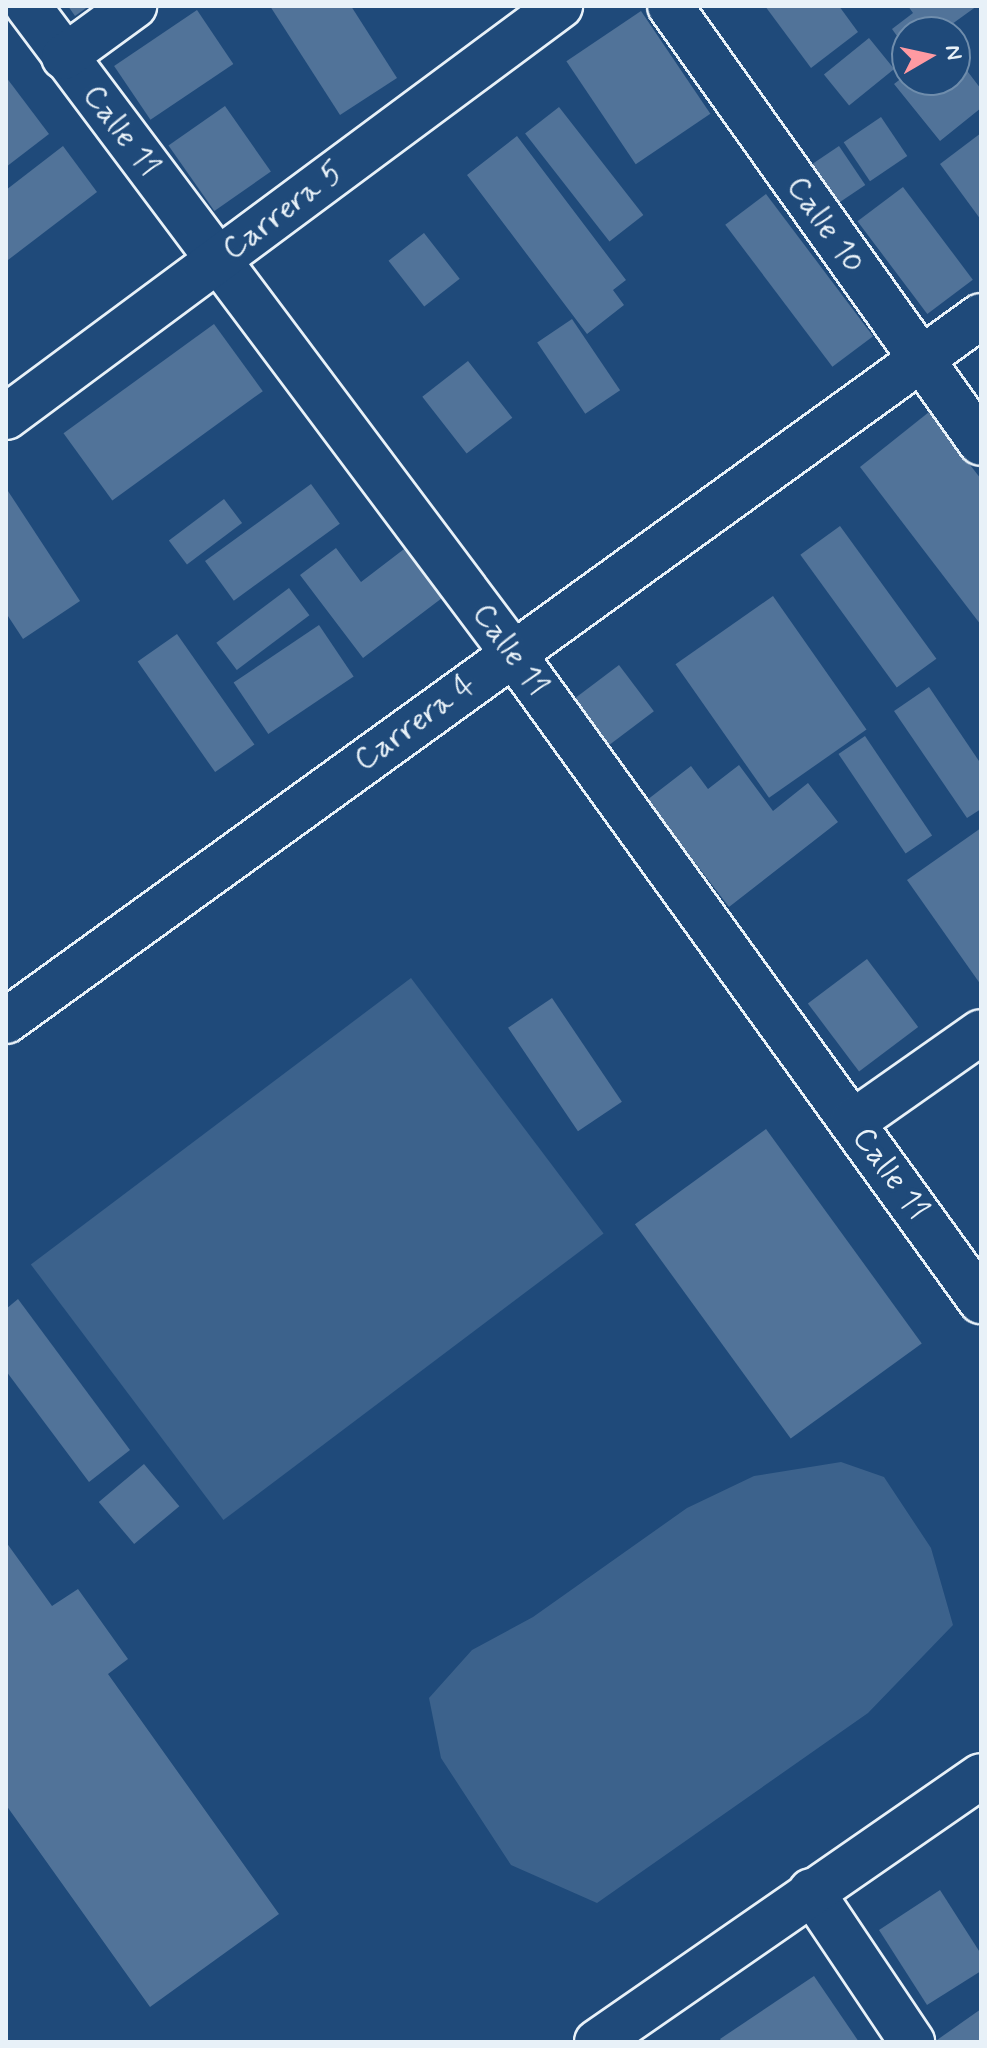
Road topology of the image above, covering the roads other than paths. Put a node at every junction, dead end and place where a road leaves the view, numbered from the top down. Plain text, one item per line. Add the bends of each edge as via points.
1 (28, 6) edge
2 (134, 6) edge
3 (560, 6) edge
4 (670, 6) edge
5 (64, 57) junction
6 (218, 259) junction
7 (981, 316) edge
8 (921, 361) junction
9 (6, 417) edge
10 (981, 443) edge
11 (512, 652) junction
12 (6, 1021) edge
13 (981, 1032) edge
14 (853, 1122) junction
15 (981, 1301) edge
16 (981, 1776) edge
17 (811, 1891) junction
18 (597, 2042) edge
19 (912, 2042) edge

1 - 5 street, Calle 11
2 - 5 street
3 - 6 street, Carrera 5
4 - 8 street, Calle 10
5 - 6 street, Calle 11
6 - 9 street, Carrera 5
6 - 11 street, Calle 11
7 - 8 street, Carrera 4
8 - 10 street, Calle 10
8 - 11 street, Carrera 4
11 - 12 street, Carrera 4
11 - 14 street, Calle 11
13 - 14 street
14 - 15 street, Calle 11
16 - 17 street
17 - 18 street
17 - 19 street

